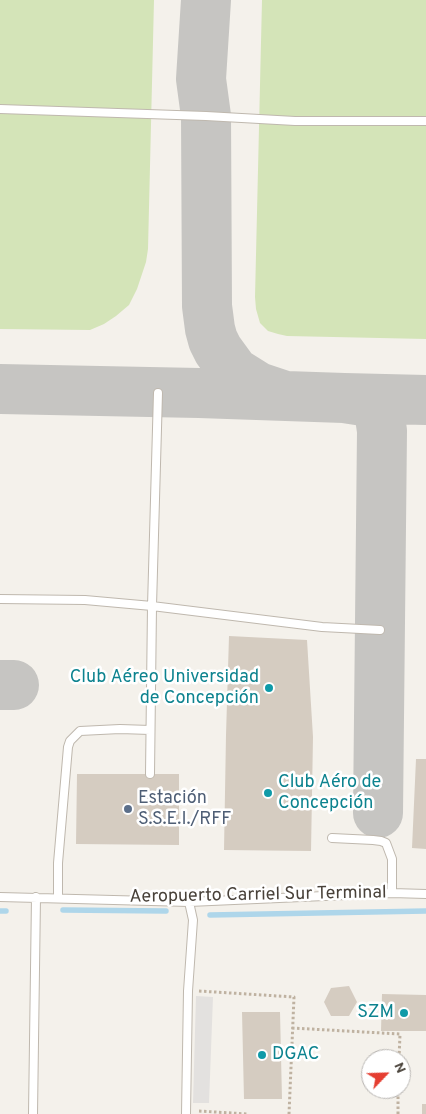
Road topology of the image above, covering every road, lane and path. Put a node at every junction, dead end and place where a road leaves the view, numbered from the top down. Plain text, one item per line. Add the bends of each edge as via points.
1 (0, 109) edge
2 (426, 121) edge
3 (158, 393) dead end
4 (0, 599) edge
5 (152, 606) junction
6 (380, 630) dead end
7 (150, 730) junction
8 (150, 774) dead end
9 (332, 838) dead end
10 (392, 893) junction
11 (426, 894) edge
12 (0, 896) edge
13 (36, 897) junction
14 (58, 898) junction
15 (188, 902) junction
16 (188, 990) junction
17 (292, 1028) junction
18 (399, 1049) edge
19 (398, 1099) edge
20 (186, 1112) edge
21 (33, 1114) edge
22 (247, 1114) edge
23 (289, 1114) edge
24 (398, 1114) edge

1 - 2 lane via 295,121
3 - 5 lane
4 - 5 lane via 85,600
5 - 6 lane via 322,627
5 - 7 lane
7 - 8 lane
7 - 14 lane via 80,731 70,741 58,863
9 - 10 lane via 386,843 392,859
10 - 11 lane, Aeropuerto Carriel Sur Terminal
10 - 15 lane, Aeropuerto Carriel Sur Terminal
12 - 13 lane, Aeropuerto Carriel Sur Terminal
13 - 14 lane, Aeropuerto Carriel Sur Terminal
13 - 21 lane
14 - 15 lane, Aeropuerto Carriel Sur Terminal
15 - 16 lane via 193,920
16 - 17 path via 294,997
16 - 20 lane
17 - 18 path via 400,1034
17 - 23 path
19 - 24 path
20 - 22 path

